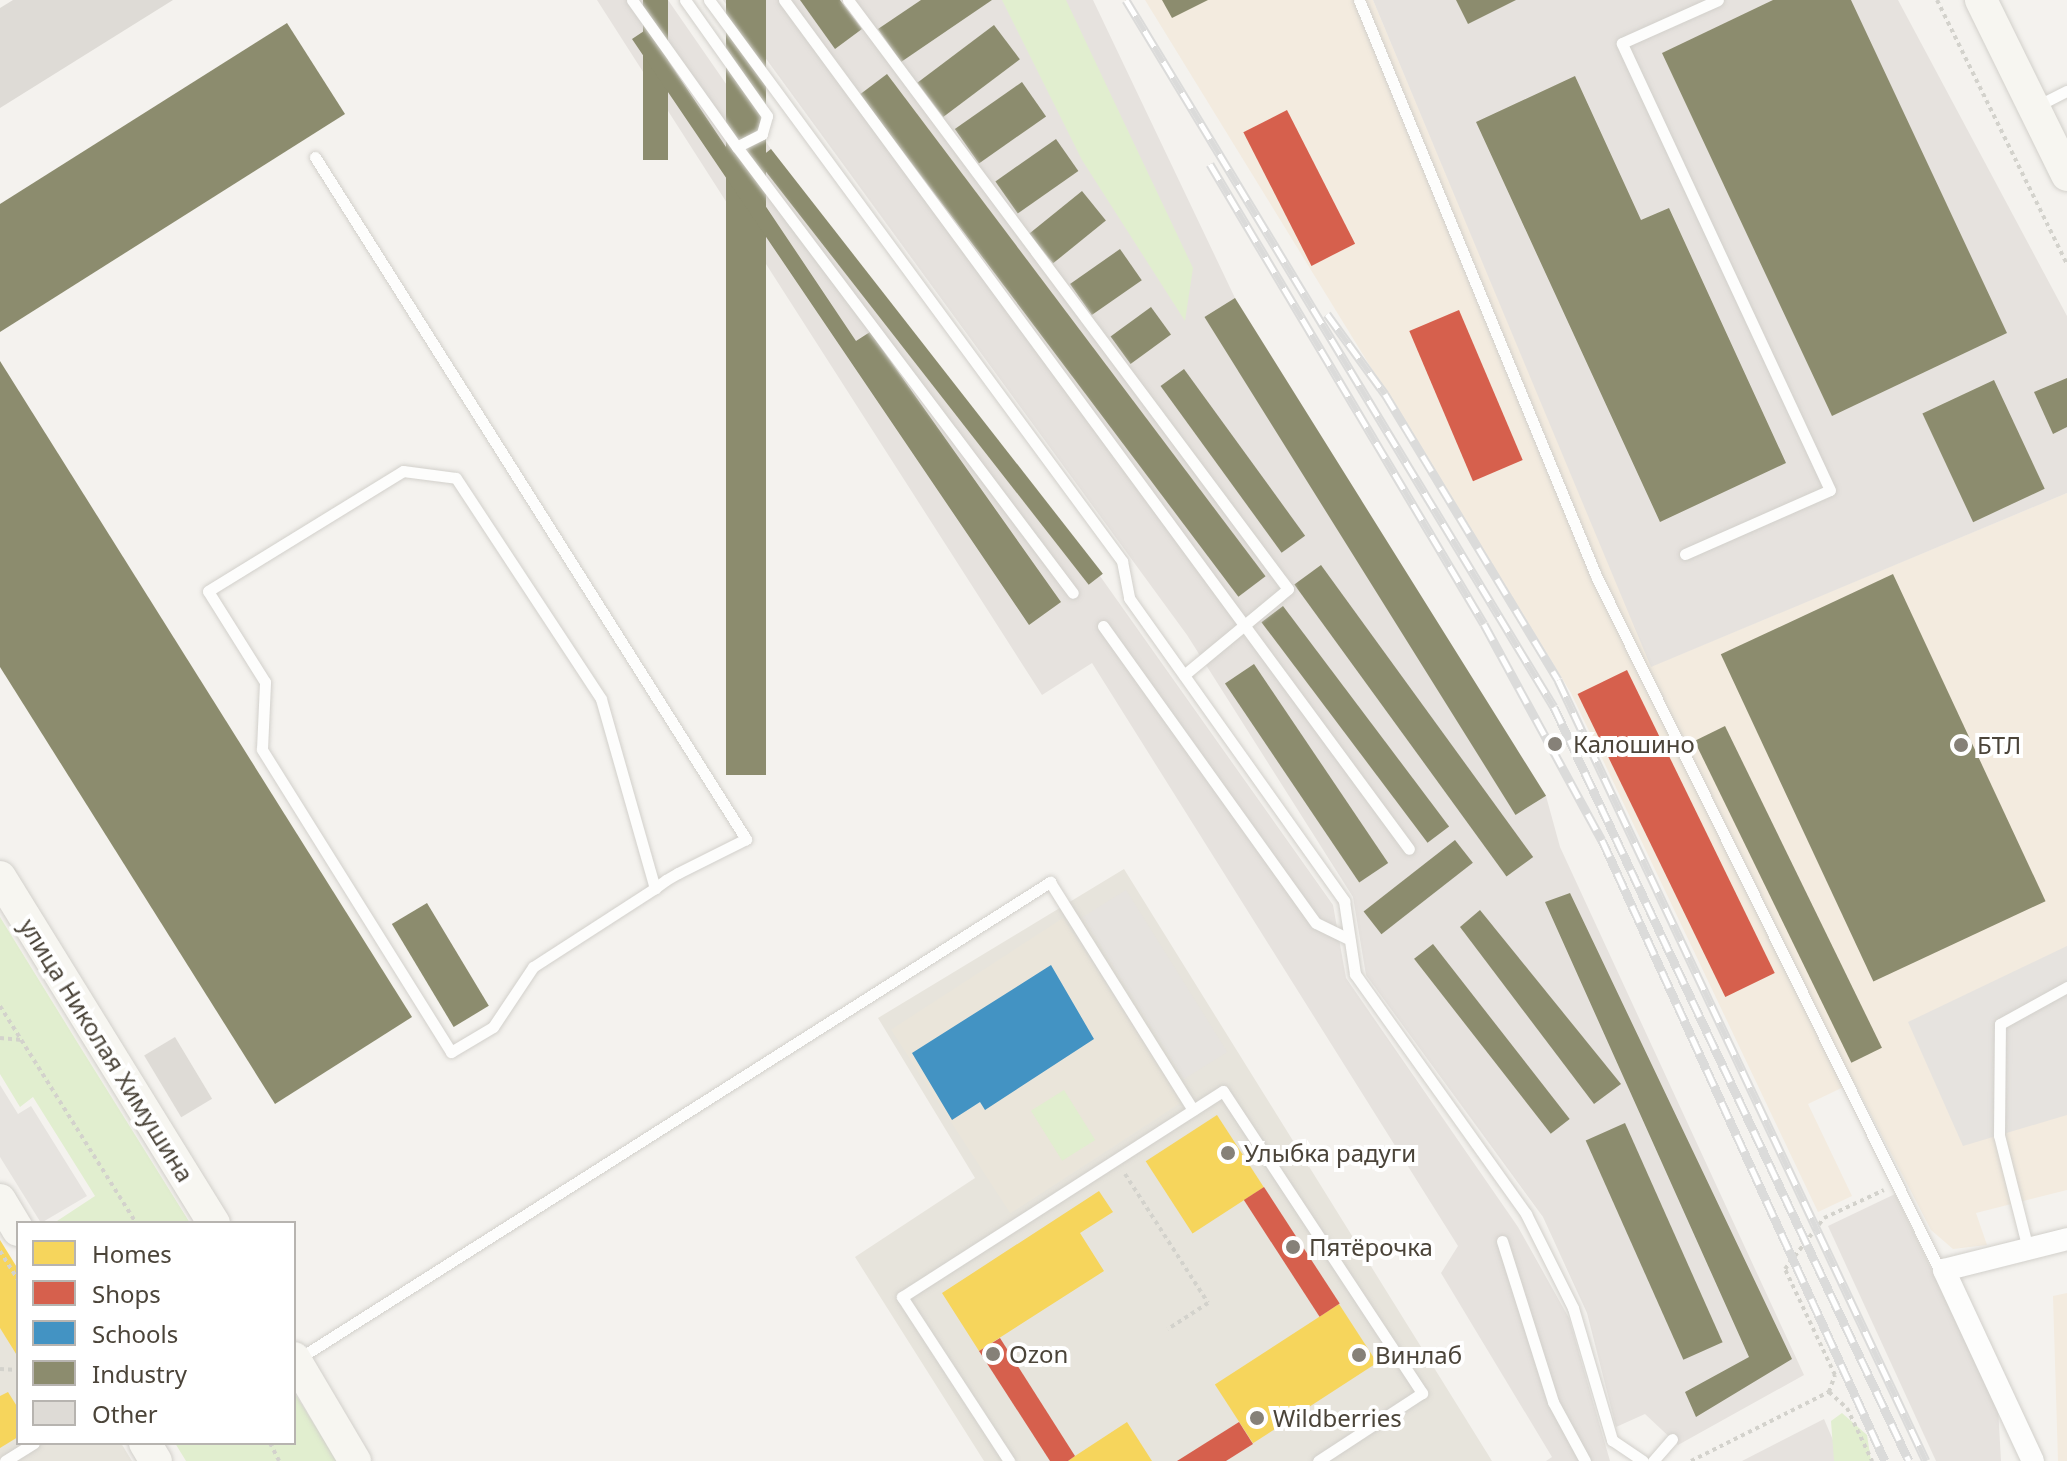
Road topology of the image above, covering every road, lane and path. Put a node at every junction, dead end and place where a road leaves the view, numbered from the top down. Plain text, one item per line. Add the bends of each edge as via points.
1 (632, 0) edge
2 (685, 0) edge
3 (709, 0) edge
4 (784, 0) edge
5 (848, 0) edge
6 (1359, 0) edge
7 (1718, 0) edge
8 (1937, 0) edge
9 (1981, 0) edge
10 (2067, 91) edge
11 (2034, 108) junction
12 (737, 147) junction
13 (315, 157) dead end
14 (2067, 175) edge
15 (2067, 264) edge
16 (1685, 554) dead end
17 (1073, 593) dead end
18 (1103, 626) dead end
19 (1251, 626) junction
20 (1184, 675) junction
21 (1409, 849) dead end
22 (0, 877) edge
23 (655, 888) junction
24 (1349, 939) junction
25 (2067, 987) edge
26 (0, 1006) edge
27 (0, 1038) edge
28 (22, 1040) junction
29 (1193, 1110) junction
30 (1125, 1174) dead end
31 (1895, 1185) junction
32 (0, 1200) edge
33 (135, 1221) edge
34 (213, 1221) edge
35 (16, 1227) edge
36 (2067, 1239) edge
37 (1502, 1241) dead end
38 (2028, 1249) junction
39 (0, 1251) edge
40 (1940, 1271) junction
41 (16, 1277) edge
42 (1168, 1329) dead end
43 (296, 1358) edge
44 (296, 1361) edge
45 (1829, 1392) junction
46 (1672, 1439) dead end
47 (31, 1445) edge
48 (5, 1461) edge
49 (355, 1461) edge
50 (1009, 1461) edge
51 (1318, 1461) edge
52 (1585, 1461) edge
53 (1643, 1461) edge
54 (1653, 1461) edge
55 (1691, 1461) edge
56 (1872, 1461) edge
57 (2033, 1461) edge

1 - 12 lane
2 - 12 lane via 767,116 762,134
3 - 20 lane via 1122,561 1129,598
4 - 19 lane
5 - 19 lane via 1288,589
6 - 31 lane via 1597,578
7 - 16 lane via 1622,43 1830,490
8 - 15 path
9 - 11 main road
10 - 11 lane
11 - 14 main road
12 - 17 lane
13 - 23 lane via 746,839
18 - 24 lane via 1316,923
19 - 20 lane
19 - 21 lane
20 - 24 lane via 1344,901
22 - 34 main road, улица Николая Химушина
23 - 23 lane via 533,967 493,1027 451,1052 262,749 265,682 208,591 403,471 456,478 601,699
24 - 53 lane via 1355,974 1526,1214 1573,1308 1612,1440
25 - 38 lane via 2000,1024 1999,1135
26 - 28 path
27 - 28 path
28 - 33 path
29 - 43 lane via 1050,882
29 - 50 lane via 902,1297
29 - 51 lane via 1223,1091 1422,1393
30 - 42 path via 1208,1303
31 - 40 lane
31 - 45 path via 1824,1218 1789,1255 1785,1269 1835,1375
32 - 35 main road
36 - 38 street
37 - 52 lane via 1553,1402
38 - 40 street
39 - 41 path
40 - 57 street
44 - 49 main road
45 - 55 path
45 - 56 path via 1847,1408
46 - 54 lane
47 - 48 lane

